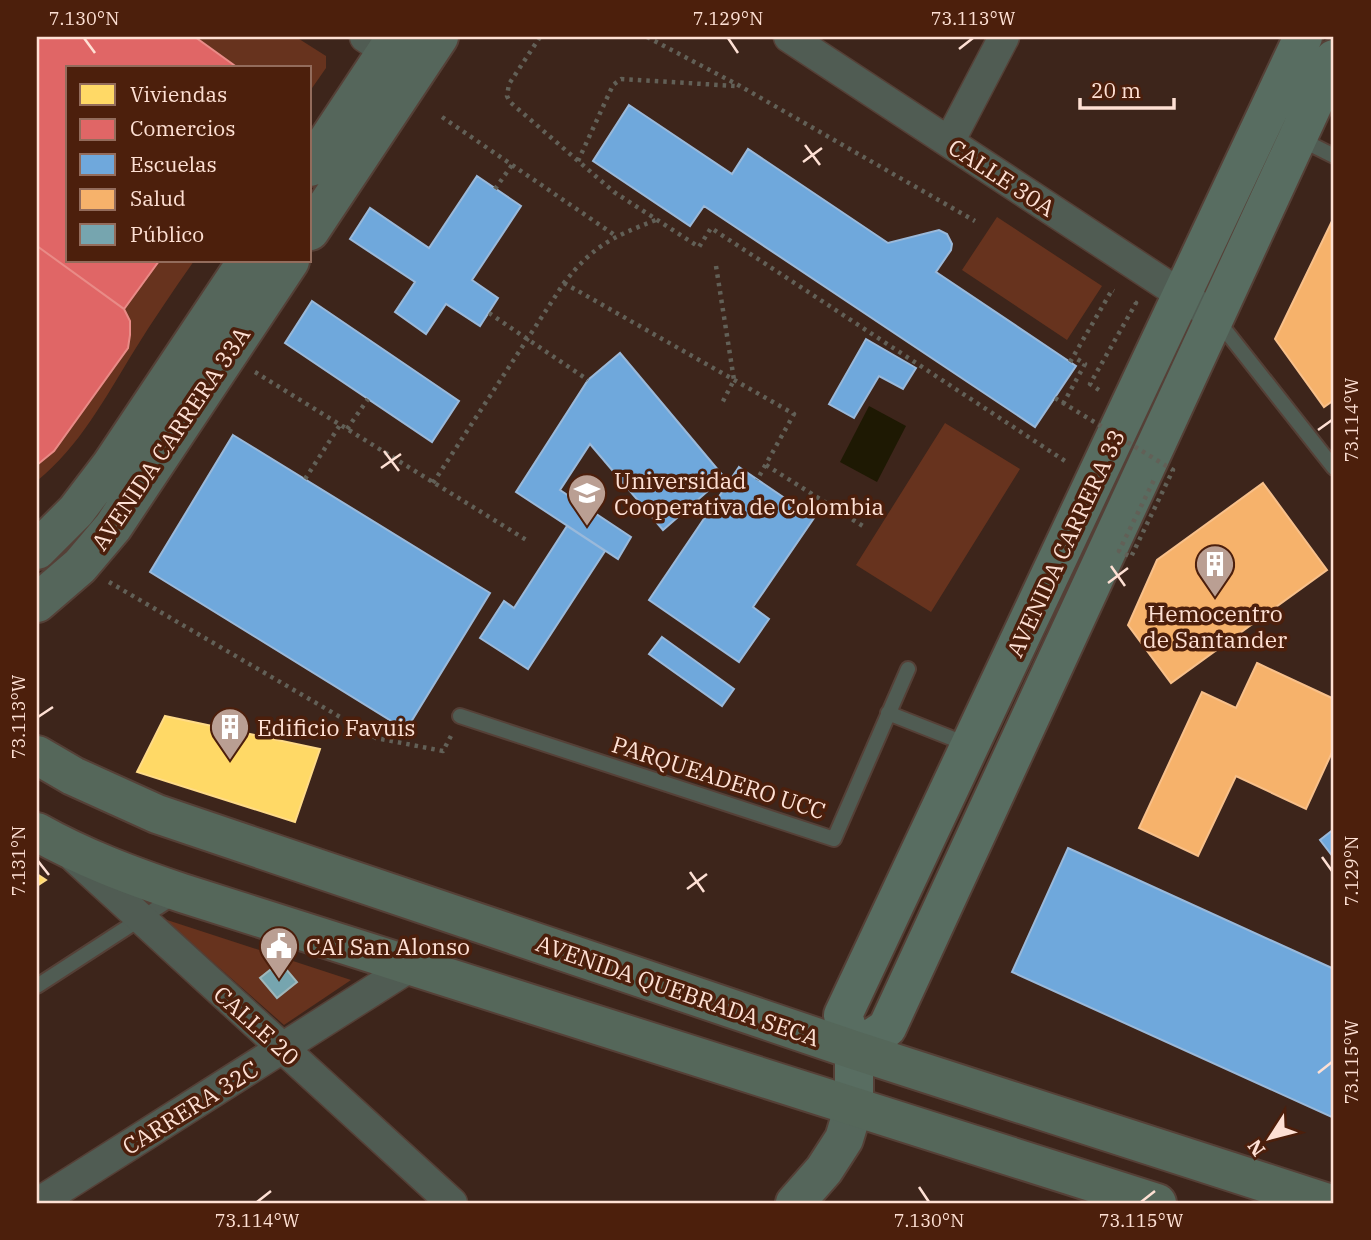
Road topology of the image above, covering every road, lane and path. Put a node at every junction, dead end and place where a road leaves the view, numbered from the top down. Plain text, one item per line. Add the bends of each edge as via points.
1 (439, 37) edge
2 (540, 37) edge
3 (647, 37) edge
4 (789, 37) edge
5 (1004, 37) edge
6 (1303, 37) edge
7 (391, 49) edge
8 (1334, 59) edge
9 (740, 86) junction
10 (442, 117) dead end
11 (1281, 129) junction
12 (949, 142) junction
13 (1334, 156) edge
14 (578, 160) junction
15 (312, 164) edge
16 (512, 165) junction
17 (495, 189) dead end
18 (657, 220) junction
19 (975, 221) dead end
20 (312, 227) edge
21 (616, 236) junction
22 (267, 265) edge
23 (716, 266) dead end
24 (564, 284) junction
25 (1182, 295) junction
26 (489, 313) dead end
27 (1215, 317) junction
28 (528, 339) junction
29 (228, 355) junction
30 (588, 380) dead end
31 (734, 380) junction
32 (1090, 384) dead end
33 (1055, 398) dead end
34 (368, 399) dead end
35 (1063, 404) junction
36 (721, 405) dead end
37 (340, 425) junction
38 (347, 429) junction
39 (766, 465) junction
40 (1334, 468) edge
41 (1155, 478) dead end
42 (305, 479) dead end
43 (757, 480) dead end
44 (1095, 481) junction
45 (433, 482) junction
46 (866, 528) dead end
47 (528, 541) dead end
48 (37, 550) edge
49 (80, 566) junction
50 (37, 603) edge
51 (908, 669) dead end
52 (888, 713) junction
53 (460, 716) joint
54 (970, 746) junction
55 (37, 755) edge
56 (49, 839) edge
57 (181, 893) junction
58 (141, 919) junction
59 (413, 965) junction
60 (37, 986) edge
61 (282, 1048) junction
62 (854, 1050) junction
63 (854, 1106) junction
64 (38, 1203) edge
65 (452, 1203) edge
66 (795, 1203) edge
67 (1157, 1203) edge
68 (1328, 1203) edge

1 - 7 main road
2 - 14 path via 509,84 507,96
3 - 9 path
4 - 12 street, CALLE 30A
5 - 12 street
6 - 11 main road, AVENIDA CARRERA 33
7 - 15 main road
7 - 20 main road
8 - 11 main road, AVENIDA CARRERA 33
9 - 14 path via 621,79 610,90
9 - 19 path
10 - 16 path
11 - 13 lane
11 - 25 main road, AVENIDA CARRERA 33
11 - 27 main road, AVENIDA CARRERA 33
12 - 25 street, CALLE 30A
14 - 18 path
16 - 17 path
16 - 21 path
18 - 21 path
18 - 44 path via 699,247 712,228
21 - 24 path via 581,261
22 - 29 main road, AVENIDA CARRERA 33A
22 - 48 main road, AVENIDA CARRERA 33A via 76,511
23 - 31 path
24 - 28 path
24 - 31 path
25 - 27 street, CALLE 30A
25 - 44 main road, AVENIDA CARRERA 33
26 - 28 path
27 - 40 lane
27 - 62 main road, AVENIDA CARRERA 33 via 887,1028
28 - 30 path
28 - 45 path
29 - 37 path
29 - 49 main road, AVENIDA CARRERA 33A via 113,527
31 - 36 path
31 - 39 path via 794,414
32 - 35 path via 1136,303 1112,289 1072,360 1085,363
33 - 35 path, bridge
34 - 38 path
35 - 41 path, bridge via 1173,470 1131,556 1119,551
37 - 38 path
37 - 42 path
38 - 45 path
39 - 43 path
39 - 46 path
44 - 54 main road, AVENIDA CARRERA 33
45 - 47 path
49 - 50 main road, AVENIDA CARRERA 33A
49 - 53 path via 376,738 443,751
51 - 52 lane, PARQUEADERO UCC
52 - 53 lane, PARQUEADERO UCC via 834,839
52 - 54 lane
54 - 62 main road, AVENIDA CARRERA 33 via 843,1015
55 - 62 highway, AVENIDA QUEBRADA SECA via 157,814
56 - 57 highway via 120,872
56 - 58 street, CALLE 20
57 - 58 lane
57 - 59 highway
58 - 60 lane
58 - 61 street, CALLE 20
59 - 61 street, CARRERA 32C
59 - 63 highway
61 - 64 street, CARRERA 32C
61 - 65 street, CALLE 20
62 - 63 main road, AVENIDA CARRERA 33
62 - 68 highway, AVENIDA QUEBRADA SECA
63 - 66 main road via 844,1139
63 - 67 highway

